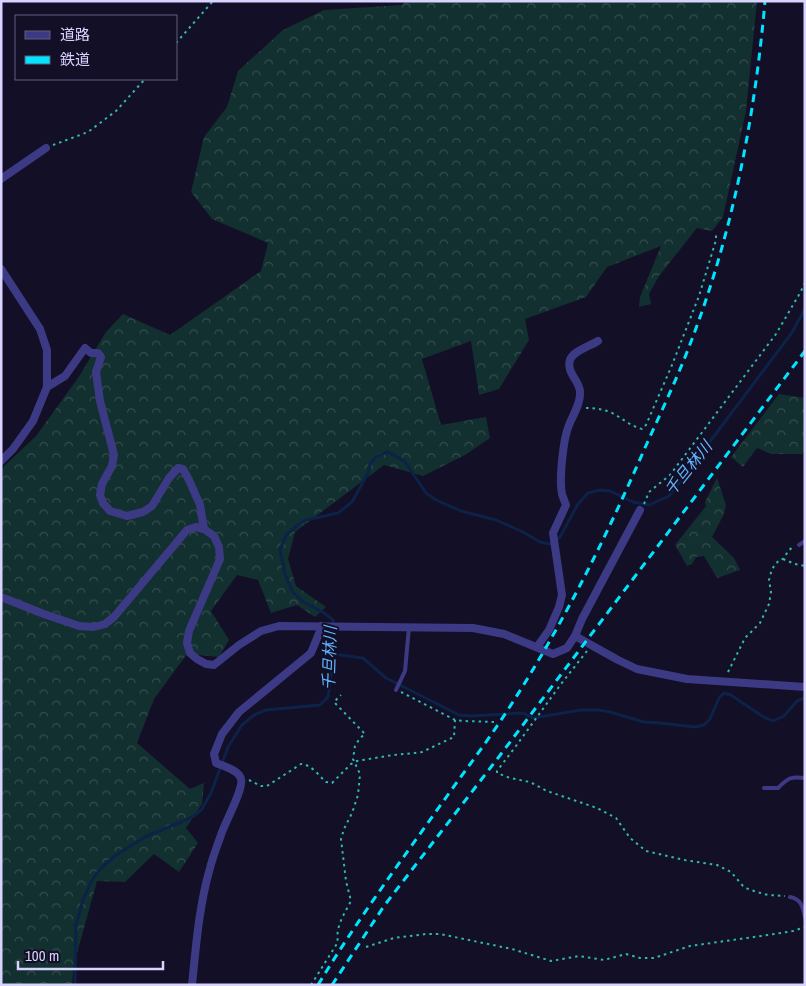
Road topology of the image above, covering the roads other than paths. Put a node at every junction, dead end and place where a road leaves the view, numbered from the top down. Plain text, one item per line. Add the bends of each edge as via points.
1 (46, 148) road end
2 (1, 179) edge
3 (2, 270) edge
4 (598, 342) dead end
5 (47, 387) junction
6 (1, 461) edge
7 (640, 510) road end
8 (204, 529) junction
9 (805, 541) edge
10 (799, 545) road end
11 (1, 597) edge
12 (324, 626) junction
13 (409, 627) junction
14 (574, 636) junction
15 (536, 647) junction
16 (805, 688) edge
17 (396, 690) road end
18 (805, 778) edge
19 (764, 788) dead end
20 (790, 897) road end
21 (805, 917) edge
22 (192, 985) edge

1 - 2 street
3 - 5 street via 40,329 47,350
4 - 15 street via 573,355 569,362 580,397 564,444 562,495 566,505 553,534 562,595 549,630
5 - 6 street via 33,421
5 - 8 street via 65,376 85,348 91,353 98,353 101,357 96,372 100,401 114,455 102,484 100,495 103,503 110,511 127,516 143,512 152,506 178,468 183,470 193,488
7 - 14 street
8 - 11 street via 187,530 114,618 104,624 79,626
8 - 12 street via 214,536 220,559 189,632 190,653 197,659 214,665 261,631 280,626
9 - 10 lane
12 - 13 street
12 - 22 street via 311,653 238,712 222,734 214,754 216,763 237,773 241,779 210,868 197,936
13 - 15 street via 473,628 504,634
13 - 17 lane via 405,671
14 - 15 street via 567,648 553,654
14 - 16 street via 637,669 687,679
18 - 19 lane via 789,778 778,788
20 - 21 lane via 800,902

